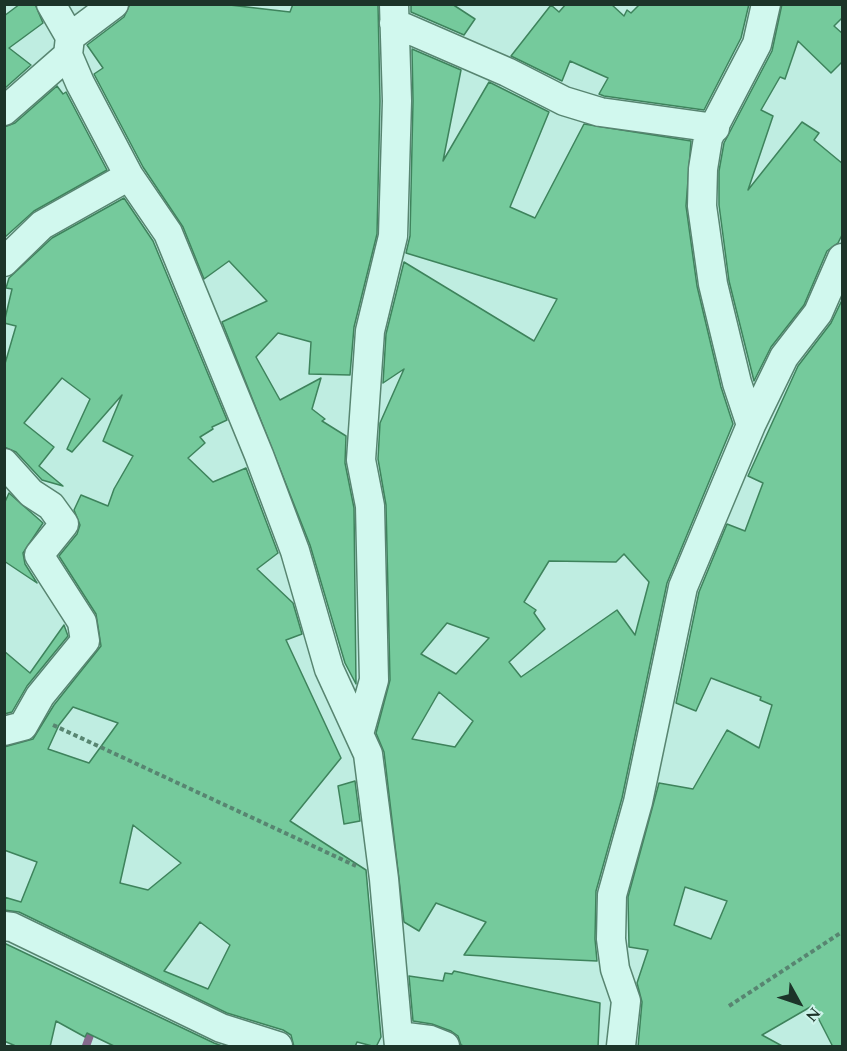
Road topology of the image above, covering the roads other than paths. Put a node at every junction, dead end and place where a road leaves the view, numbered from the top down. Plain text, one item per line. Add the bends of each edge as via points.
1 (51, 4) edge
2 (114, 4) edge
3 (766, 4) edge
4 (394, 14) edge
5 (69, 46) junction
6 (4, 111) edge
7 (715, 128) junction
8 (129, 176) junction
9 (843, 258) edge
10 (4, 262) edge
11 (751, 425) junction
12 (4, 463) edge
13 (4, 731) edge
14 (359, 734) junction
15 (4, 926) edge
16 (398, 1041) edge
17 (278, 1047) edge
18 (445, 1047) edge
19 (621, 1047) edge

1 - 5 street
2 - 5 street
3 - 7 street via 757,44
4 - 7 street via 564,101 600,112
4 - 14 street via 397,101 393,236 370,331 361,460 371,518 374,680
5 - 6 street
5 - 8 street
7 - 11 street via 708,138 703,169 706,243 737,383
8 - 10 street via 42,225
8 - 14 street via 172,243 259,455 295,551 329,669
9 - 11 street via 818,313 784,357
11 - 19 street via 683,587 638,802 612,895 611,939 615,969 626,1001
12 - 13 street via 31,493 51,506 64,524 39,555 82,622 85,641 40,696 23,726
14 - 16 street via 374,785
15 - 17 street via 221,1028
16 - 18 street via 430,1040

